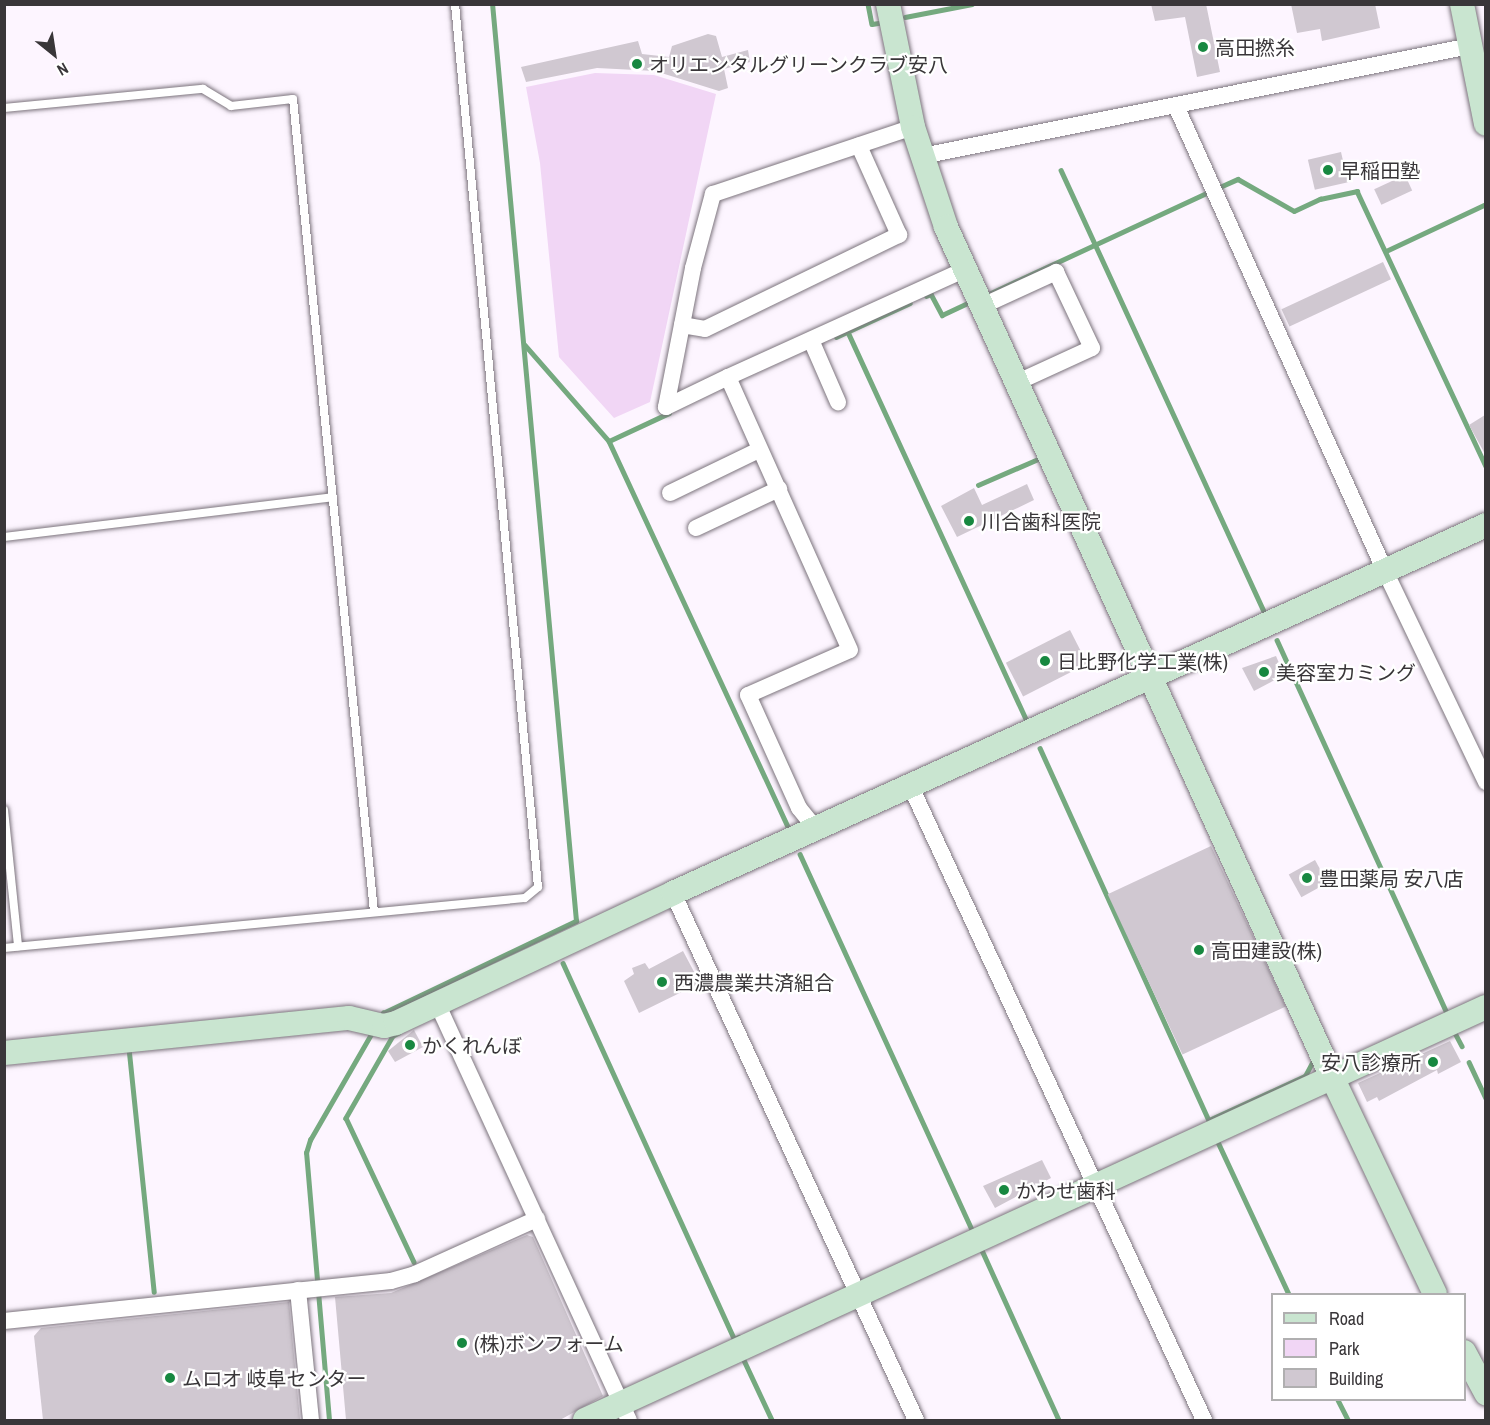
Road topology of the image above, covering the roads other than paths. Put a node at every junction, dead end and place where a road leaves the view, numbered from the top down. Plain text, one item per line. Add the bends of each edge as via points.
1 (454, 4) edge
2 (888, 4) edge
3 (1462, 4) edge
4 (1470, 46) junction
5 (1176, 106) junction
6 (4, 108) edge
7 (1485, 124) edge
8 (913, 127) junction
9 (859, 146) junction
10 (922, 156) junction
11 (964, 270) junction
12 (980, 307) junction
13 (682, 326) junction
14 (811, 340) junction
15 (728, 377) junction
16 (1016, 383) junction
17 (838, 402) dead end
18 (759, 450) junction
19 (779, 489) junction
20 (670, 493) dead end
21 (333, 497) junction
22 (1485, 525) edge
23 (696, 528) dead end
24 (4, 537) edge
25 (1385, 571) junction
26 (1149, 677) junction
27 (1484, 775) edge
28 (910, 785) junction
29 (4, 810) edge
30 (816, 828) junction
31 (673, 893) junction
32 (374, 912) junction
33 (18, 946) junction
34 (4, 948) edge
35 (437, 1004) junction
36 (1485, 1007) edge
37 (4, 1053) edge
38 (1332, 1077) junction
39 (1095, 1185) junction
40 (537, 1219) junction
41 (303, 1289) junction
42 (1435, 1293) edge
43 (859, 1294) junction
44 (4, 1321) edge
45 (1466, 1356) edge
46 (1485, 1393) edge
47 (625, 1412) edge
48 (310, 1420) edge
49 (585, 1420) edge
50 (916, 1420) edge
51 (1204, 1420) edge

1 - 32 lane via 538,887 525,898
2 - 8 street
3 - 4 street
4 - 5 street
4 - 7 street
5 - 10 street
5 - 25 street
6 - 21 lane via 203,89 231,106 293,99
8 - 9 street
8 - 10 street
9 - 13 street via 713,194
9 - 13 street via 899,235 705,329
10 - 11 street
11 - 12 street
11 - 14 street
12 - 16 street
12 - 16 street via 1056,272 1092,348
13 - 15 street via 666,407
14 - 15 street
14 - 17 street
15 - 18 street
16 - 26 street
18 - 19 street
18 - 20 street
19 - 23 street
19 - 30 street via 850,651 748,695 798,808
21 - 24 lane
21 - 32 lane
22 - 25 street
25 - 26 street
25 - 27 street
26 - 28 street
26 - 38 street
28 - 30 street
28 - 39 street
29 - 33 lane
30 - 31 street
31 - 35 street
31 - 43 street
32 - 33 lane
33 - 34 lane
35 - 37 street via 375,1023 349,1018
35 - 40 street
36 - 38 street
38 - 39 street
38 - 42 street
39 - 43 street
39 - 51 street
40 - 41 street via 415,1274 391,1281
40 - 47 street
41 - 44 street
41 - 48 street
43 - 47 street
43 - 50 street
45 - 46 street
47 - 49 street

